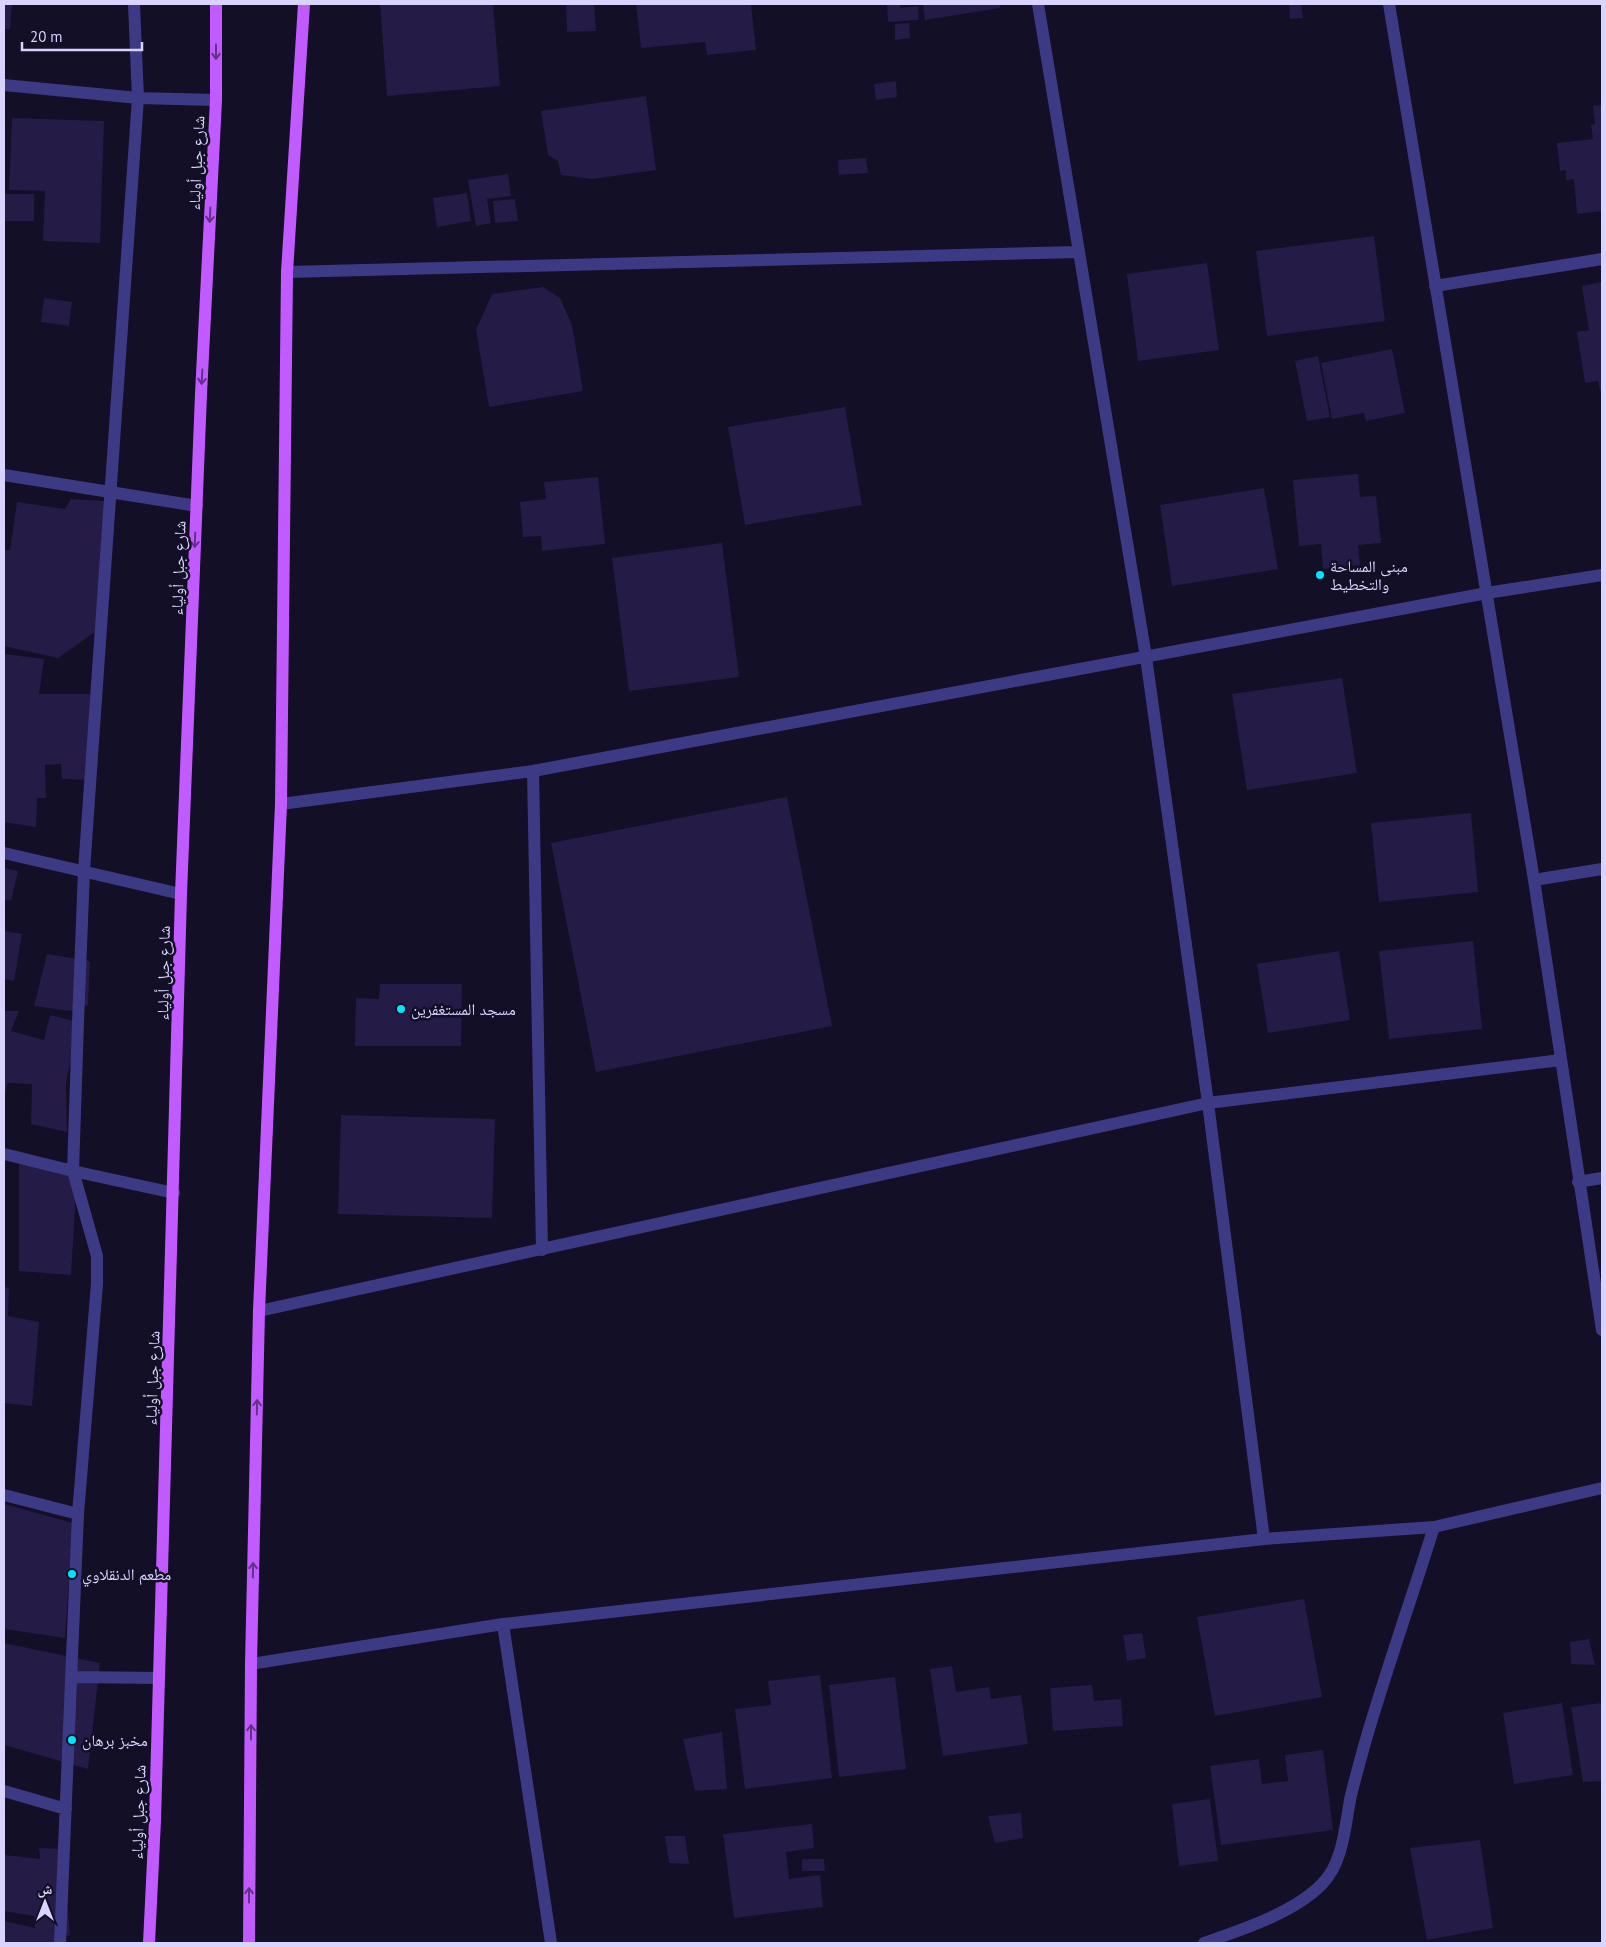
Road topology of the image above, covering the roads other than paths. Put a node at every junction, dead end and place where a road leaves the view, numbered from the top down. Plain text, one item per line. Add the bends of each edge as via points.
1 (134, 4) edge
2 (216, 4) edge
3 (304, 4) edge
4 (1038, 4) edge
5 (1389, 4) edge
6 (4, 84) edge
7 (138, 98) junction
8 (216, 100) junction
9 (1078, 252) junction
10 (1602, 259) edge
11 (287, 272) junction
12 (1435, 286) junction
13 (4, 475) edge
14 (109, 491) junction
15 (197, 506) junction
16 (1602, 574) edge
17 (1487, 593) junction
18 (1146, 657) junction
19 (533, 771) junction
20 (281, 804) junction
21 (4, 853) edge
22 (1602, 869) edge
23 (84, 871) junction
24 (1534, 880) junction
25 (181, 894) junction
26 (1560, 1060) junction
27 (1208, 1103) junction
28 (4, 1154) edge
29 (73, 1172) junction
30 (1602, 1178) edge
31 (1578, 1182) junction
32 (174, 1193) junction
33 (542, 1250) junction
34 (259, 1311) junction
35 (1602, 1330) edge
36 (1602, 1488) edge
37 (4, 1495) edge
38 (78, 1514) junction
39 (1434, 1527) junction
40 (1264, 1539) junction
41 (503, 1624) junction
42 (251, 1664) junction
43 (72, 1677) junction
44 (159, 1678) junction
45 (4, 1791) edge
46 (66, 1808) junction
47 (60, 1943) edge
48 (149, 1943) edge
49 (249, 1943) edge
50 (551, 1943) edge
51 (1204, 1943) edge

1 - 7 street
2 -> 8 main road, شارع جبل أولياء
3 - 11 main road
4 - 9 street
5 - 12 street
6 - 7 street
7 - 8 street
7 - 14 street
8 -> 15 main road, شارع جبل أولياء
9 - 11 street
9 - 18 street
10 - 12 street
11 - 20 main road
12 - 17 street
13 - 14 street
14 - 15 street
14 - 23 street
15 -> 25 main road, شارع جبل أولياء
16 - 17 street
17 - 18 street
17 - 24 street
18 - 19 street
18 - 27 street
19 - 20 street
19 - 33 street
20 - 34 main road
21 - 23 street
22 - 24 street
23 - 25 street
23 - 29 street
24 - 26 street
25 - 32 main road, شارع جبل أولياء
26 - 27 street
26 - 31 street
27 - 33 street
27 - 40 street
28 - 29 street
29 - 32 street
29 - 38 street via 97,1256
30 - 31 street
31 - 35 street
32 - 44 main road, شارع جبل أولياء
33 - 34 street
42 -> 34 main road
36 - 39 street
37 - 38 street
38 - 43 street
39 - 40 street
39 - 51 street via 1370,1726 1333,1867 1323,1883 1303,1900 1250,1926
40 - 41 street
41 - 42 street
41 - 50 street
49 -> 42 main road
43 - 44 street
43 - 46 street
44 - 48 main road, شارع جبل أولياء
45 - 46 street
46 - 47 street

